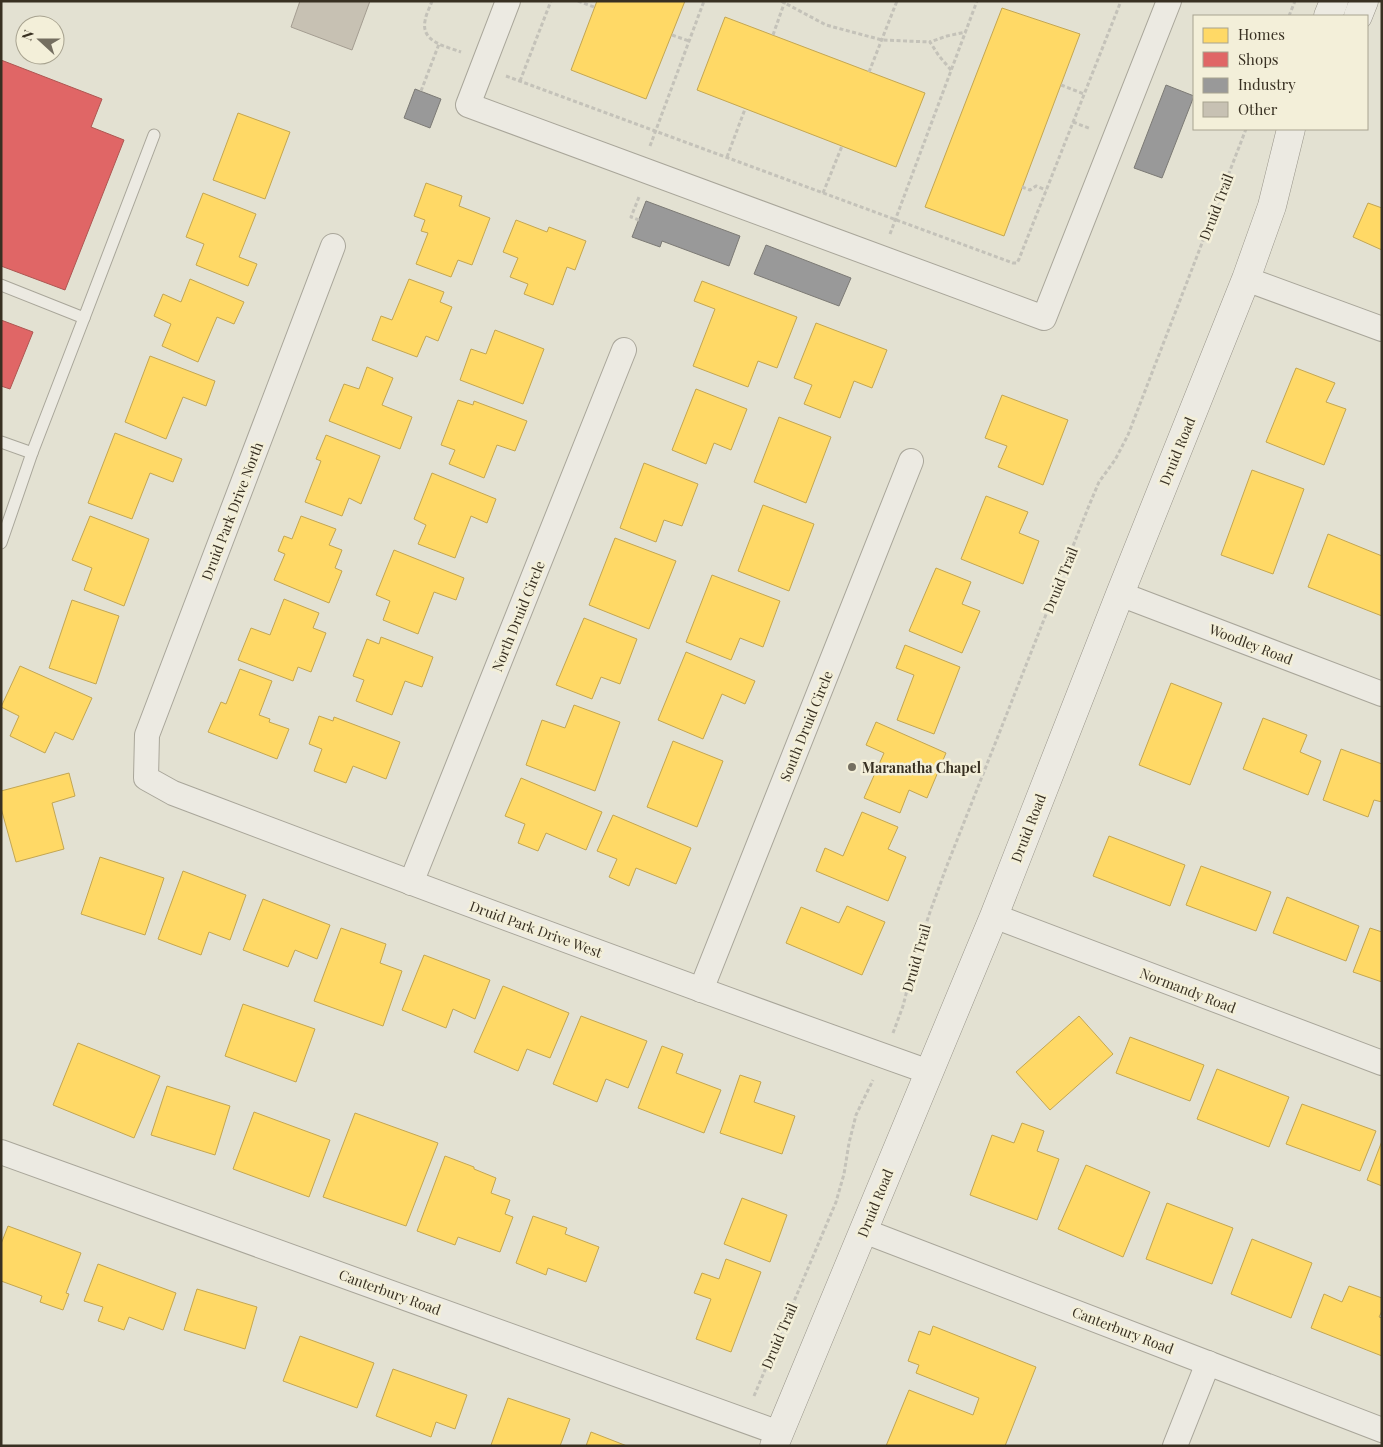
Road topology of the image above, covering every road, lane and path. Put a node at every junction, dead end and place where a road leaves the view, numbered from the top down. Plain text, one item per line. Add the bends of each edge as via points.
1 (432, 1) edge
2 (508, 1) edge
3 (551, 1) edge
4 (578, 1) edge
5 (704, 1) edge
6 (897, 1) edge
7 (977, 1) edge
8 (1120, 1) edge
9 (1169, 1) edge
10 (1295, 1) edge
11 (1334, 1) edge
12 (1364, 1) edge
13 (784, 2) edge
14 (594, 8) dead end
15 (1289, 15) edge
16 (1328, 15) edge
17 (1358, 15) edge
18 (966, 32) junction
19 (672, 35) dead end
20 (772, 35) dead end
21 (921, 37) dead end
22 (882, 40) junction
23 (689, 41) junction
24 (922, 42) junction
25 (930, 42) junction
26 (439, 44) junction
27 (467, 55) dead end
28 (951, 70) junction
29 (869, 72) dead end
30 (504, 75) dead end
31 (520, 81) junction
32 (1061, 85) dead end
33 (421, 91) dead end
34 (1084, 94) junction
35 (745, 109) dead end
36 (1073, 122) junction
37 (1246, 130) edge
38 (1292, 130) edge
39 (1310, 130) edge
40 (655, 131) junction
41 (1099, 132) dead end
42 (154, 135) dead end
43 (842, 146) dead end
44 (726, 157) junction
45 (1022, 187) dead end
46 (642, 189) dead end
47 (1046, 190) junction
48 (823, 193) junction
49 (1272, 206) junction
50 (639, 220) dead end
51 (895, 220) junction
52 (889, 236) dead end
53 (333, 246) dead end
54 (1246, 279) junction
55 (1, 285) edge
56 (84, 318) junction
57 (1382, 329) edge
58 (624, 350) dead end
59 (1, 442) edge
60 (32, 453) junction
61 (911, 461) dead end
62 (1, 543) edge
63 (1120, 594) junction
64 (1382, 694) edge
65 (146, 778) joint
66 (411, 883) junction
67 (994, 916) junction
68 (701, 990) junction
69 (891, 1038) dead end
70 (1382, 1063) edge
71 (929, 1072) junction
72 (875, 1075) dead end
73 (1, 1152) edge
74 (864, 1230) junction
75 (1208, 1363) junction
76 (752, 1400) dead end
77 (1382, 1430) edge
78 (776, 1439) edge
79 (1176, 1446) edge

1 - 26 path via 425,20 425,32
2 - 9 street via 468,105 1044,318
3 - 31 path
4 - 14 path
5 - 23 path
6 - 22 path
7 - 18 path
8 - 34 path
10 - 15 path
11 - 16 street
12 - 17 street
13 - 20 path
13 - 22 path via 826,25
18 - 25 path
18 - 28 path
19 - 23 path
21 - 24 path
22 - 24 path
22 - 29 path
23 - 40 path
24 - 25 path
25 - 28 path
26 - 27 path
26 - 33 path
28 - 51 path
30 - 31 path
31 - 40 path
32 - 34 path
34 - 36 path
35 - 44 path
36 - 41 path
36 - 47 path
37 - 69 path, Druid Trail via 1128,435 1099,482 1088,508 946,868
38 - 49 street, Druid Road
39 - 49 street, Druid Road
40 - 44 path
42 - 56 lane
43 - 48 path
44 - 48 path
45 - 47 path via 1030,190 1036,186
46 - 50 path via 631,217
47 - 51 path via 1017,263
48 - 51 path
49 - 54 street, Druid Road
51 - 52 path
53 - 65 street, Druid Park Drive North via 147,735
54 - 57 street
54 - 63 street, Druid Road
55 - 56 lane
56 - 60 lane
58 - 66 street, North Druid Circle
59 - 60 lane
60 - 62 lane
61 - 68 street, South Druid Circle
63 - 64 street, Woodley Road
63 - 67 street, Druid Road
65 - 66 street, Druid Park Drive West via 173,793
66 - 68 street, Druid Park Drive West
67 - 70 street, Normandy Road
67 - 71 street, Druid Road
68 - 71 street, Druid Park Drive West
71 - 74 street, Druid Road
72 - 76 path, Druid Trail via 856,1115 836,1202
73 - 78 street, Canterbury Road
74 - 75 street, Canterbury Road
74 - 78 street, Druid Road
75 - 77 street, Canterbury Road
75 - 79 street

